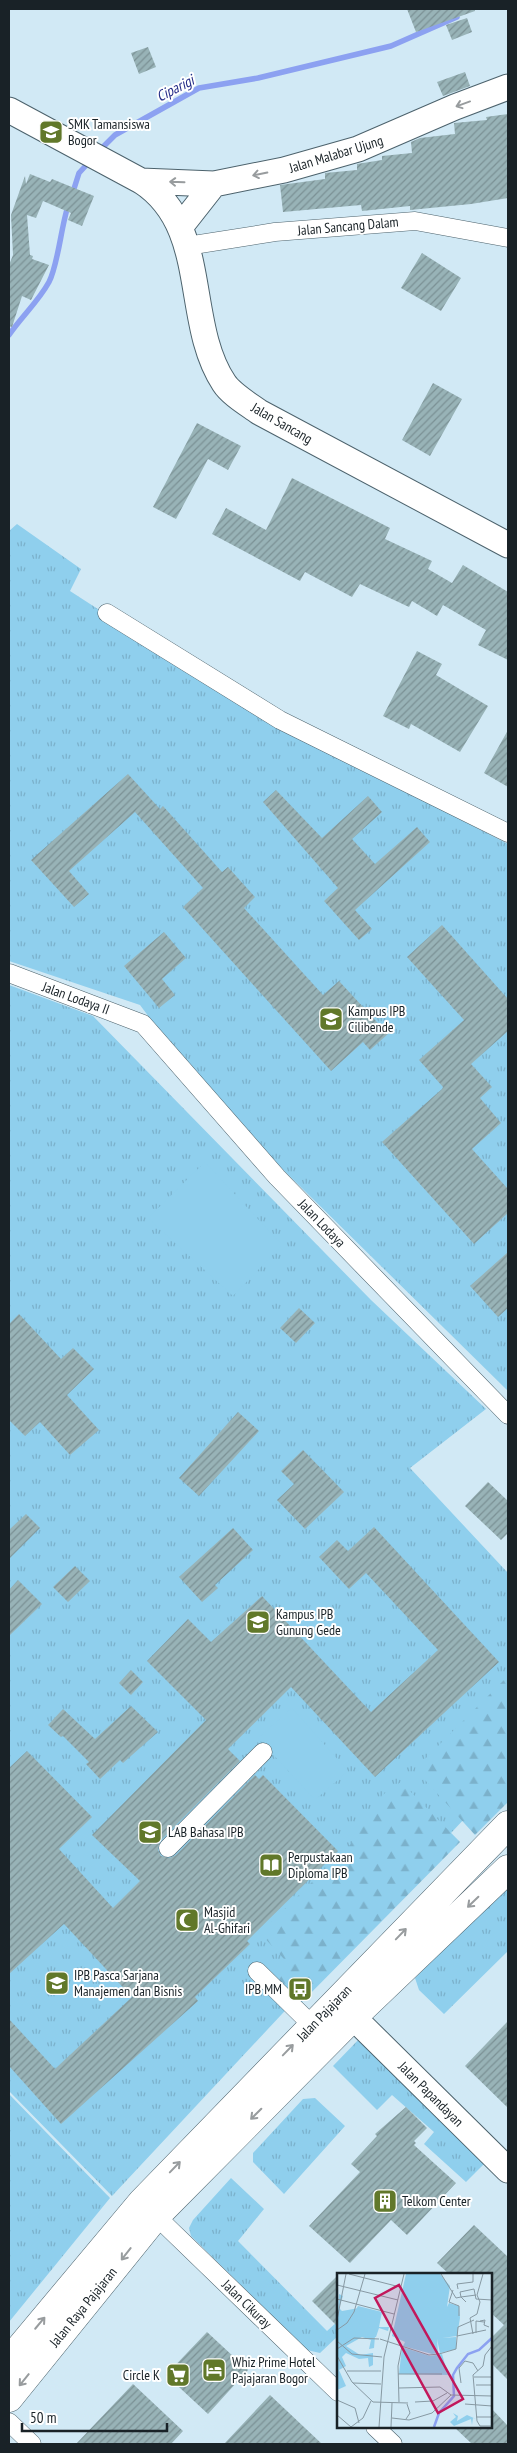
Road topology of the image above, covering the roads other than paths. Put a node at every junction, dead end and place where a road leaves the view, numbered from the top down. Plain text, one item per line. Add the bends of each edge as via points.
1 (508, 87) edge
2 (13, 113) edge
3 (141, 181) junction
4 (214, 184) junction
5 (184, 236) junction
6 (508, 238) edge
7 (508, 545) edge
8 (107, 613) dead end
9 (508, 833) edge
10 (9, 973) edge
11 (143, 1024) joint
12 (508, 1415) edge
13 (263, 1752) dead end
14 (508, 1825) edge
15 (168, 1848) dead end
16 (508, 1869) edge
17 (257, 1971) dead end
18 (353, 2017) junction
19 (312, 2025) junction
20 (508, 2170) edge
21 (149, 2209) junction
22 (9, 2361) edge
23 (337, 2391) edge
24 (9, 2398) edge
25 (9, 2422) edge
26 (376, 2428) edge
27 (32, 2444) edge
28 (393, 2444) edge

1 -> 4 street, Jalan Malabar Ujung via 455,106 358,149 284,170
2 - 3 street, Jalan Sancang
4 -> 3 street, Jalan Malabar Ujung
3 - 5 street, Jalan Sancang via 172,210
4 - 5 street
5 - 6 street, Jalan Sancang Dalam via 415,221
5 - 7 street, Jalan Sancang via 207,349 225,384 259,412
8 - 9 street via 280,720
10 - 11 street, Jalan Lodaya II
11 - 12 street, Jalan Lodaya via 277,1176
13 - 15 street
19 -> 14 highway, Jalan Pajajaran
16 -> 18 highway, Jalan Pajajaran
17 - 19 street
18 - 20 street, Jalan Papandayan
18 -> 21 highway, Jalan Pajajaran
21 -> 19 highway, Jalan Pajajaran
22 -> 21 highway, Jalan Raya Pajajaran
21 - 23 street, Jalan Cikuray
21 -> 24 highway, Jalan Raya Pajajaran
25 - 27 street
26 - 28 street

